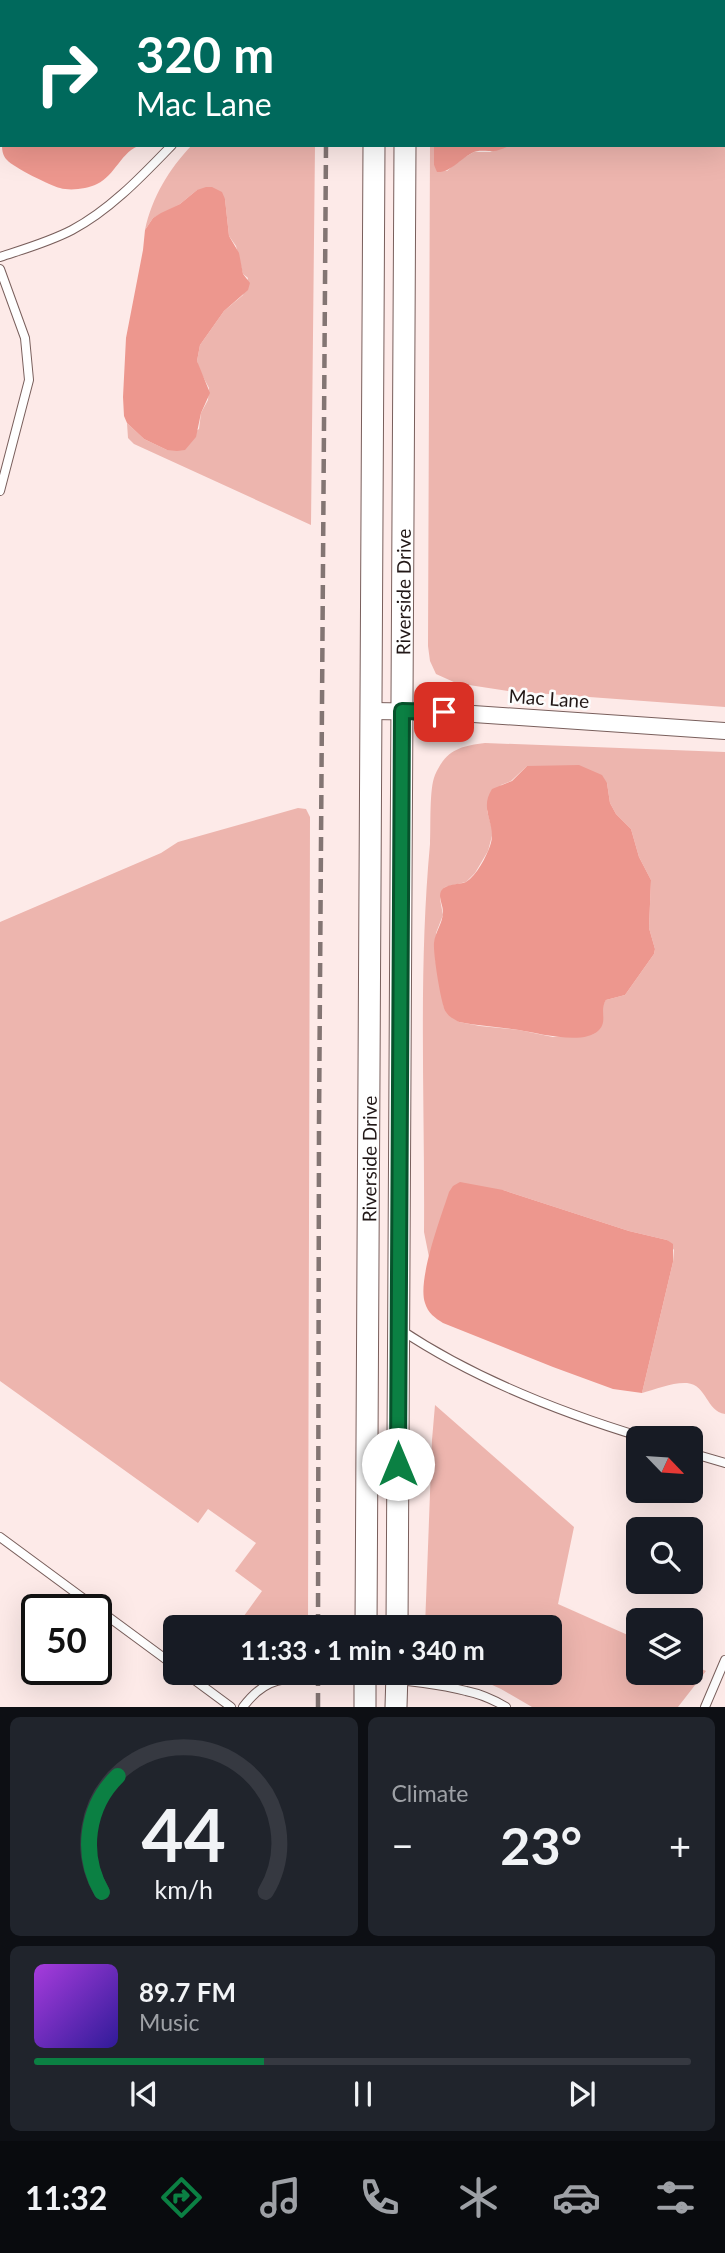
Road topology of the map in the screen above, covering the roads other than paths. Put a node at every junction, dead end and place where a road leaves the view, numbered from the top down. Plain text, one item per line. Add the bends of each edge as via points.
1 (170, 147) edge
2 (374, 147) edge
3 (405, 147) edge
4 (0, 257) edge
5 (0, 270) edge
6 (0, 491) edge
7 (371, 711) junction
8 (402, 711) junction
9 (725, 731) edge
10 (398, 1328) junction
11 (626, 1432) edge
12 (704, 1457) edge
13 (725, 1463) edge
14 (0, 1537) edge
15 (366, 1615) edge
16 (397, 1615) edge
17 (163, 1657) edge
18 (725, 1660) edge
19 (201, 1685) edge
20 (271, 1685) edge
21 (365, 1685) edge
22 (397, 1685) edge
23 (439, 1685) edge
24 (231, 1707) edge
25 (243, 1707) edge
26 (365, 1707) edge
27 (396, 1707) edge
28 (506, 1707) edge
29 (705, 1707) edge

1 - 4 lane via 92,219
2 - 7 main road, Riverside Drive
3 - 8 main road, Riverside Drive
5 - 6 lane via 25,338 29,380
7 - 8 street, Mac Lane
7 - 15 main road, Riverside Drive
8 - 9 street, Mac Lane
8 - 10 main road, Riverside Drive
10 - 11 lane via 486,1378
10 - 16 main road, Riverside Drive
12 - 13 lane
14 - 17 lane
18 - 29 lane
19 - 24 lane
20 - 25 lane via 256,1692
21 - 26 main road
22 - 27 main road
23 - 28 lane via 466,1690

